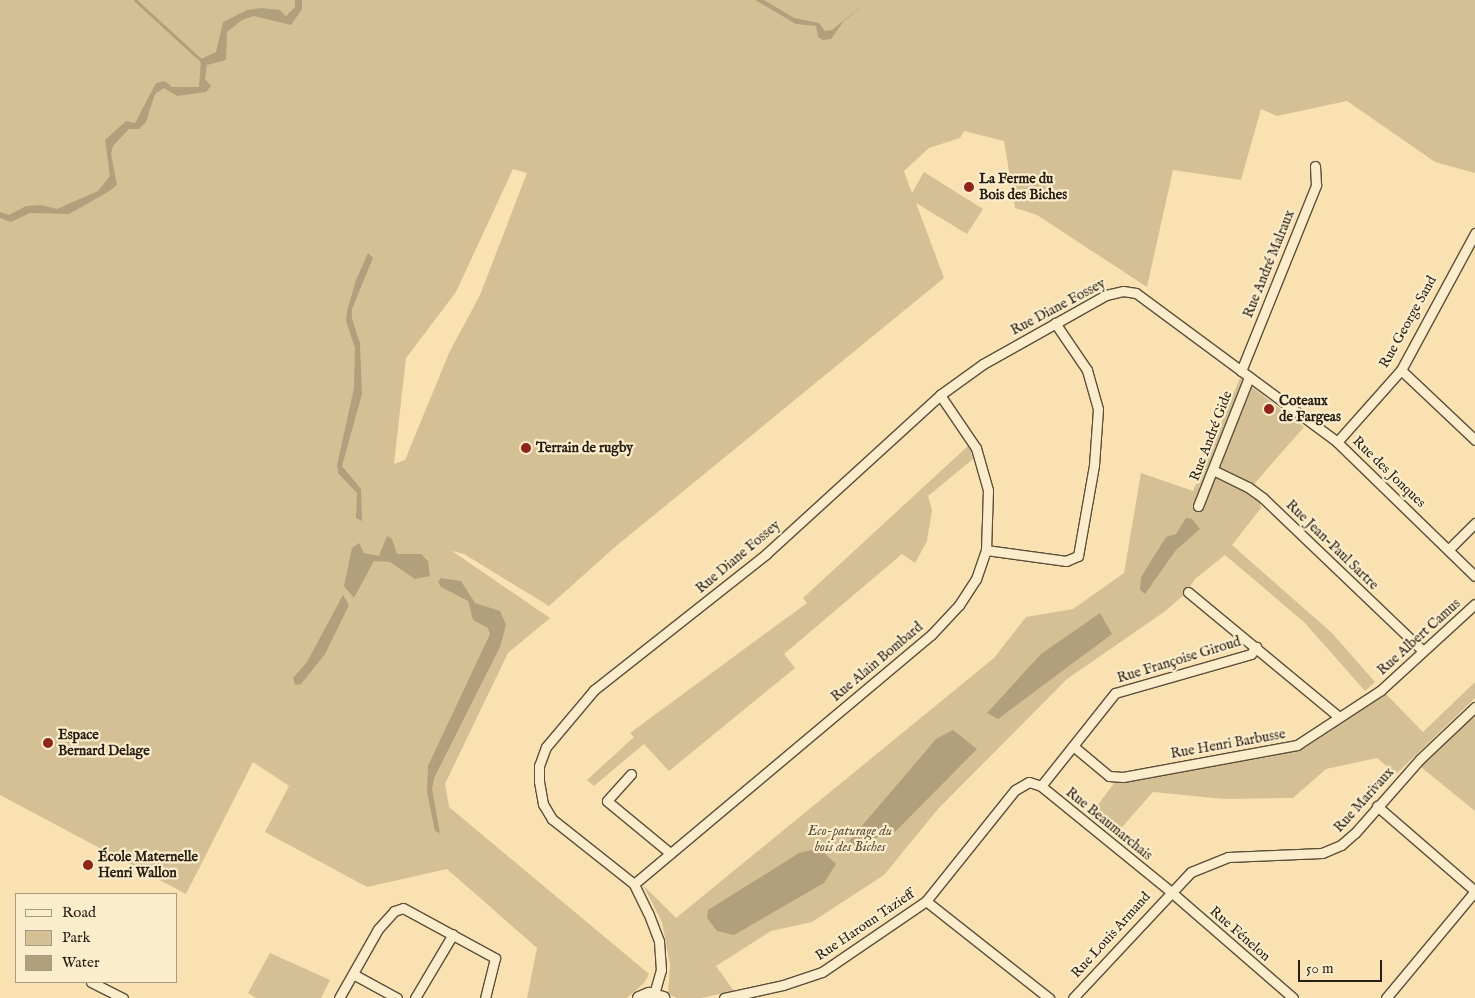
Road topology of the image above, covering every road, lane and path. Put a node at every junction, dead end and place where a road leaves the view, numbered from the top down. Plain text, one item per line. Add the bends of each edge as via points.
1 (1316, 166) dead end
2 (1475, 233) edge
3 (1055, 324) junction
4 (1204, 344) joint
5 (1401, 370) junction
6 (1241, 371) junction
7 (1250, 377) junction
8 (940, 395) junction
9 (1475, 440) edge
10 (1337, 442) junction
11 (1213, 470) junction
12 (1198, 506) dead end
13 (1475, 522) edge
14 (1449, 549) junction
15 (986, 550) junction
16 (1475, 576) edge
17 (1188, 592) dead end
18 (1475, 604) edge
19 (1256, 647) junction
20 (1423, 651) junction
21 (1381, 690) joint
22 (1475, 707) edge
23 (1339, 717) junction
24 (1073, 746) junction
25 (631, 774) dead end
26 (1029, 782) joint
27 (1041, 786) junction
28 (1377, 806) junction
29 (670, 853) junction
30 (634, 884) junction
31 (1170, 891) junction
32 (1475, 891) edge
33 (926, 901) junction
34 (452, 934) junction
35 (353, 974) junction
36 (93, 983) edge
37 (658, 996) edge
38 (123, 998) edge
39 (339, 998) edge
40 (397, 998) edge
41 (415, 998) edge
42 (485, 998) edge
43 (639, 998) edge
44 (724, 998) edge
45 (1049, 998) edge
46 (1073, 998) edge
47 (1293, 998) edge
48 (1386, 998) edge

1 - 6 street, Rue André Malraux via 1316,184
2 - 5 street, Rue George Sand
3 - 4 street, Rue Diane Fossey via 1106,295 1123,291 1136,293
3 - 8 street, Rue Diane Fossey via 983,364
3 - 15 street via 1086,370 1098,409 1094,465 1078,556 1066,561
4 - 6 street, Rue des Jonques
5 - 9 street
5 - 10 street, Rue George Sand
6 - 7 street, Rue des Jonques
7 - 10 street, Rue des Jonques
7 - 11 street, Rue André Gide
8 - 15 street, Rue Alain Bombard via 979,453 988,490
8 - 30 street, Rue Diane Fossey via 766,554 594,690 546,747 539,766 539,781 543,804 552,819
10 - 14 street, Rue des Jonques
11 - 12 street, Rue André Gide
11 - 20 street, Rue Jean-Paul Sartre via 1263,498
13 - 14 street
14 - 16 street, Rue des Jonques
15 - 29 street, Rue Alain Bombard via 976,579 959,605 931,635
17 - 19 street
18 - 20 street, Rue Albert Camus
19 - 23 street
19 - 24 street, Rue Françoise Giroud via 1251,654 1115,693
20 - 21 street, Rue Albert Camus
21 - 23 street, Rue Henri Barbusse
22 - 28 street, Rue Marivaux via 1420,759
23 - 24 street, Rue Henri Barbusse via 1298,746 1123,777 1110,776
24 - 27 street, Rue Françoise Giroud
25 - 29 street via 607,801
26 - 27 street, Rue Beaumarchais
26 - 33 street, Rue Haroun Tazieff via 1015,790
27 - 31 street, Rue Beaumarchais
28 - 31 street, Rue Marivaux via 1341,846 1322,853 1214,861 1191,872
28 - 32 street
29 - 30 street, Rue Alain Bombard
30 - 37 street, Rue Diane Fossey via 658,941 661,970
31 - 46 street, Rue Louis Armand
31 - 47 street, Rue Fénelon
32 - 48 street
33 - 44 street, Rue Haroun Tazieff via 822,972 783,985
33 - 45 street
34 - 35 street via 402,908 394,911 378,929
34 - 41 street
34 - 42 street via 494,958
35 - 39 street
35 - 40 street
36 - 38 street
37 - 43 street

